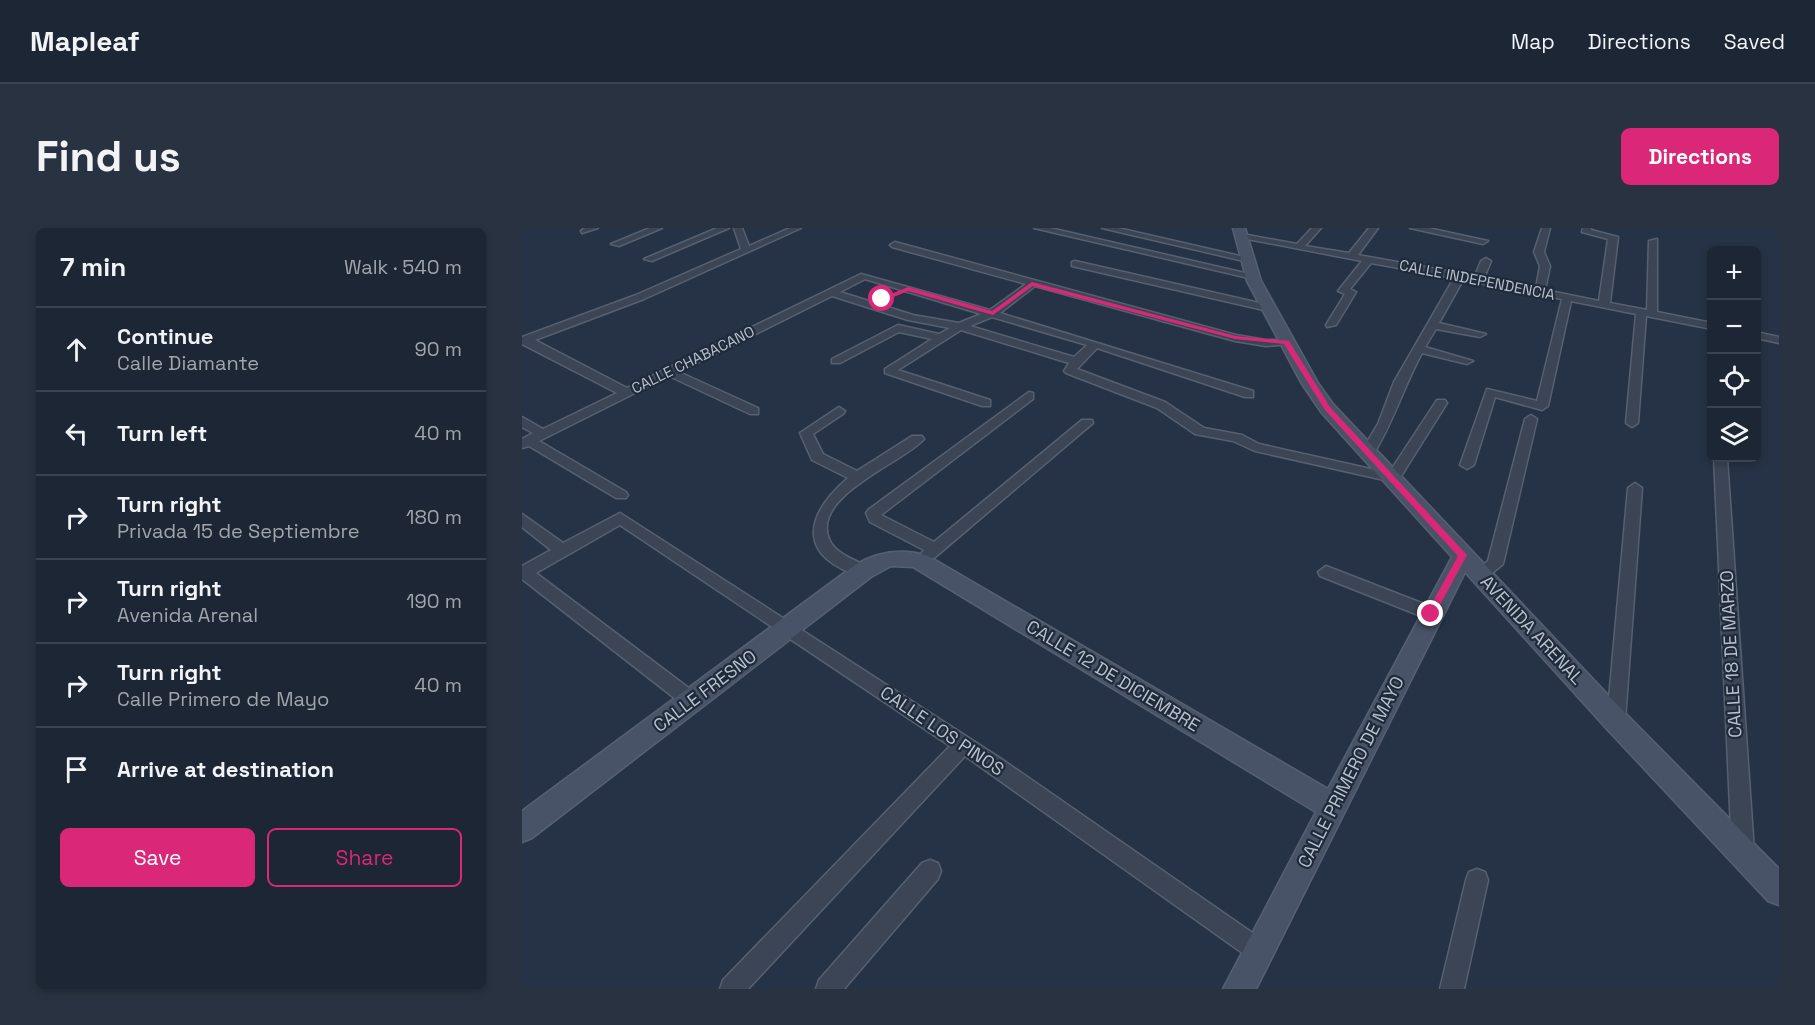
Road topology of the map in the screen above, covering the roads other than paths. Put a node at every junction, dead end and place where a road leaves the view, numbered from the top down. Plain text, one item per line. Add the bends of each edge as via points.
1 (658, 228) edge
2 (725, 228) edge
3 (738, 228) edge
4 (797, 228) edge
5 (1038, 228) edge
6 (1106, 228) edge
7 (1317, 228) edge
8 (1374, 228) edge
9 (1414, 228) edge
10 (1546, 228) edge
11 (1586, 230) edge
12 (1240, 233) edge
13 (1483, 241) dead end
14 (1654, 241) dead end
15 (616, 244) dead end
16 (895, 245) dead end
17 (1298, 248) junction
18 (746, 251) junction
19 (1352, 256) junction
20 (650, 259) dead end
21 (1369, 259) junction
22 (1486, 261) dead end
23 (1075, 264) dead end
24 (1250, 268) junction
25 (1460, 276) junction
26 (1479, 279) junction
27 (1032, 284) junction
28 (908, 289) junction
29 (832, 292) junction
30 (1540, 292) junction
31 (1567, 298) junction
32 (864, 304) junction
33 (1604, 305) junction
34 (1268, 308) junction
35 (993, 313) junction
36 (1646, 314) junction
37 (1331, 325) dead end
38 (1432, 325) junction
39 (1707, 325) edge
40 (960, 326) junction
41 (1480, 334) dead end
42 (1761, 336) edge
43 (940, 338) junction
44 (524, 340) edge
45 (1779, 340) edge
46 (1287, 342) junction
47 (1095, 344) junction
48 (1420, 349) junction
49 (836, 361) dead end
50 (1467, 361) dead end
51 (1076, 368) junction
52 (670, 372) junction
53 (627, 393) junction
54 (1249, 394) dead end
55 (1029, 396) dead end
56 (1441, 403) dead end
57 (986, 404) dead end
58 (754, 411) dead end
59 (838, 411) dead end
60 (1532, 419) dead end
61 (522, 421) edge
62 (1087, 423) dead end
63 (1632, 423) dead end
64 (543, 434) junction
65 (917, 439) dead end
66 (526, 442) edge
67 (1368, 452) junction
68 (1720, 462) edge
69 (1467, 465) dead end
70 (860, 478) junction
71 (1393, 478) junction
72 (1635, 488) dead end
73 (621, 495) dead end
74 (522, 519) edge
75 (561, 550) junction
76 (928, 555) junction
77 (890, 558) joint
78 (1471, 565) junction
79 (863, 571) junction
80 (1326, 572) dead end
81 (1431, 614) junction
82 (787, 628) junction
83 (692, 701) junction
84 (1616, 721) junction
85 (963, 744) junction
86 (1333, 807) junction
87 (522, 828) edge
88 (1743, 852) junction
89 (930, 871) dead end
90 (1477, 880) dead end
91 (1779, 890) edge
92 (1259, 951) junction
93 (732, 989) edge
94 (828, 989) edge
95 (1239, 989) edge
96 (1452, 989) edge

1 - 15 street
2 - 20 street
3 - 18 street
4 - 18 street
5 - 24 street
6 - 24 street
7 - 17 street
8 - 19 street
9 - 13 street
10 - 30 street via 1539,252 1545,266
11 - 33 street via 1613,237
12 - 17 street, CALLE INDEPENDENCIA
12 - 24 main road, AVENIDA ARENAL
14 - 36 street
16 - 27 street
17 - 19 street, CALLE INDEPENDENCIA
18 - 44 street via 640,297
19 - 21 street, CALLE INDEPENDENCIA
21 - 25 street, CALLE INDEPENDENCIA
21 - 37 street via 1343,291 1351,292
22 - 26 street
23 - 34 street
24 - 34 main road, AVENIDA ARENAL
25 - 26 street, CALLE INDEPENDENCIA
25 - 38 street
26 - 30 street, CALLE INDEPENDENCIA
27 - 35 street
27 - 46 street via 1235,338
28 - 29 street, CALLE CHABACANO via 864,276
28 - 32 street
28 - 35 street
29 - 32 street
29 - 52 street, CALLE CHABACANO
30 - 31 street, CALLE INDEPENDENCIA
31 - 33 street, CALLE INDEPENDENCIA
31 - 69 street via 1542,406 1491,392
32 - 40 street
33 - 36 street, CALLE INDEPENDENCIA
34 - 46 main road, AVENIDA ARENAL
35 - 40 street
35 - 47 street
36 - 39 street, CALLE INDEPENDENCIA
36 - 63 street
38 - 41 street
38 - 48 street
40 - 43 street
40 - 51 street
42 - 45 street
43 - 49 street via 898,328
43 - 57 street via 889,371
44 - 53 street
46 - 67 main road, AVENIDA ARENAL via 1327,408
47 - 51 street
47 - 54 street
48 - 50 street
48 - 67 street
51 - 71 street via 1161,405 1200,431
52 - 53 street, CALLE CHABACANO
52 - 58 street
53 - 64 street, CALLE CHABACANO
55 - 76 street, CALLE 12 DE DICIEMBRE via 873,513
56 - 71 street
59 - 70 street via 806,433 817,457
60 - 78 street via 1495,564
61 - 64 street
62 - 76 street
64 - 66 street, CALLE CHABACANO
65 - 70 street
66 - 73 street
67 - 71 main road, AVENIDA ARENAL
68 - 88 street, CALLE 18 DE MARZO
70 - 79 street via 825,508 820,526 822,542
71 - 78 main road, AVENIDA ARENAL
72 - 84 street
74 - 75 street
75 - 82 street, CALLE LOS PINOS via 620,518
75 - 83 street via 524,572
76 - 77 main road, CALLE 12 DE DICIEMBRE
76 - 86 main road, CALLE 12 DE DICIEMBRE
77 - 79 main road, CALLE FRESNO
78 - 81 main road, CALLE PRIMERO DE MAYO
78 - 84 main road, AVENIDA ARENAL
79 - 82 main road, CALLE FRESNO
80 - 81 street
81 - 86 main road, CALLE PRIMERO DE MAYO
82 - 83 main road, CALLE FRESNO
82 - 85 street, CALLE LOS PINOS
83 - 87 main road, CALLE FRESNO
84 - 88 main road, AVENIDA ARENAL
85 - 92 street, CALLE LOS PINOS
85 - 93 street
86 - 92 main road, CALLE PRIMERO DE MAYO
88 - 91 main road, AVENIDA ARENAL
89 - 94 street
90 - 96 street
92 - 95 main road, CALLE PRIMERO DE MAYO

